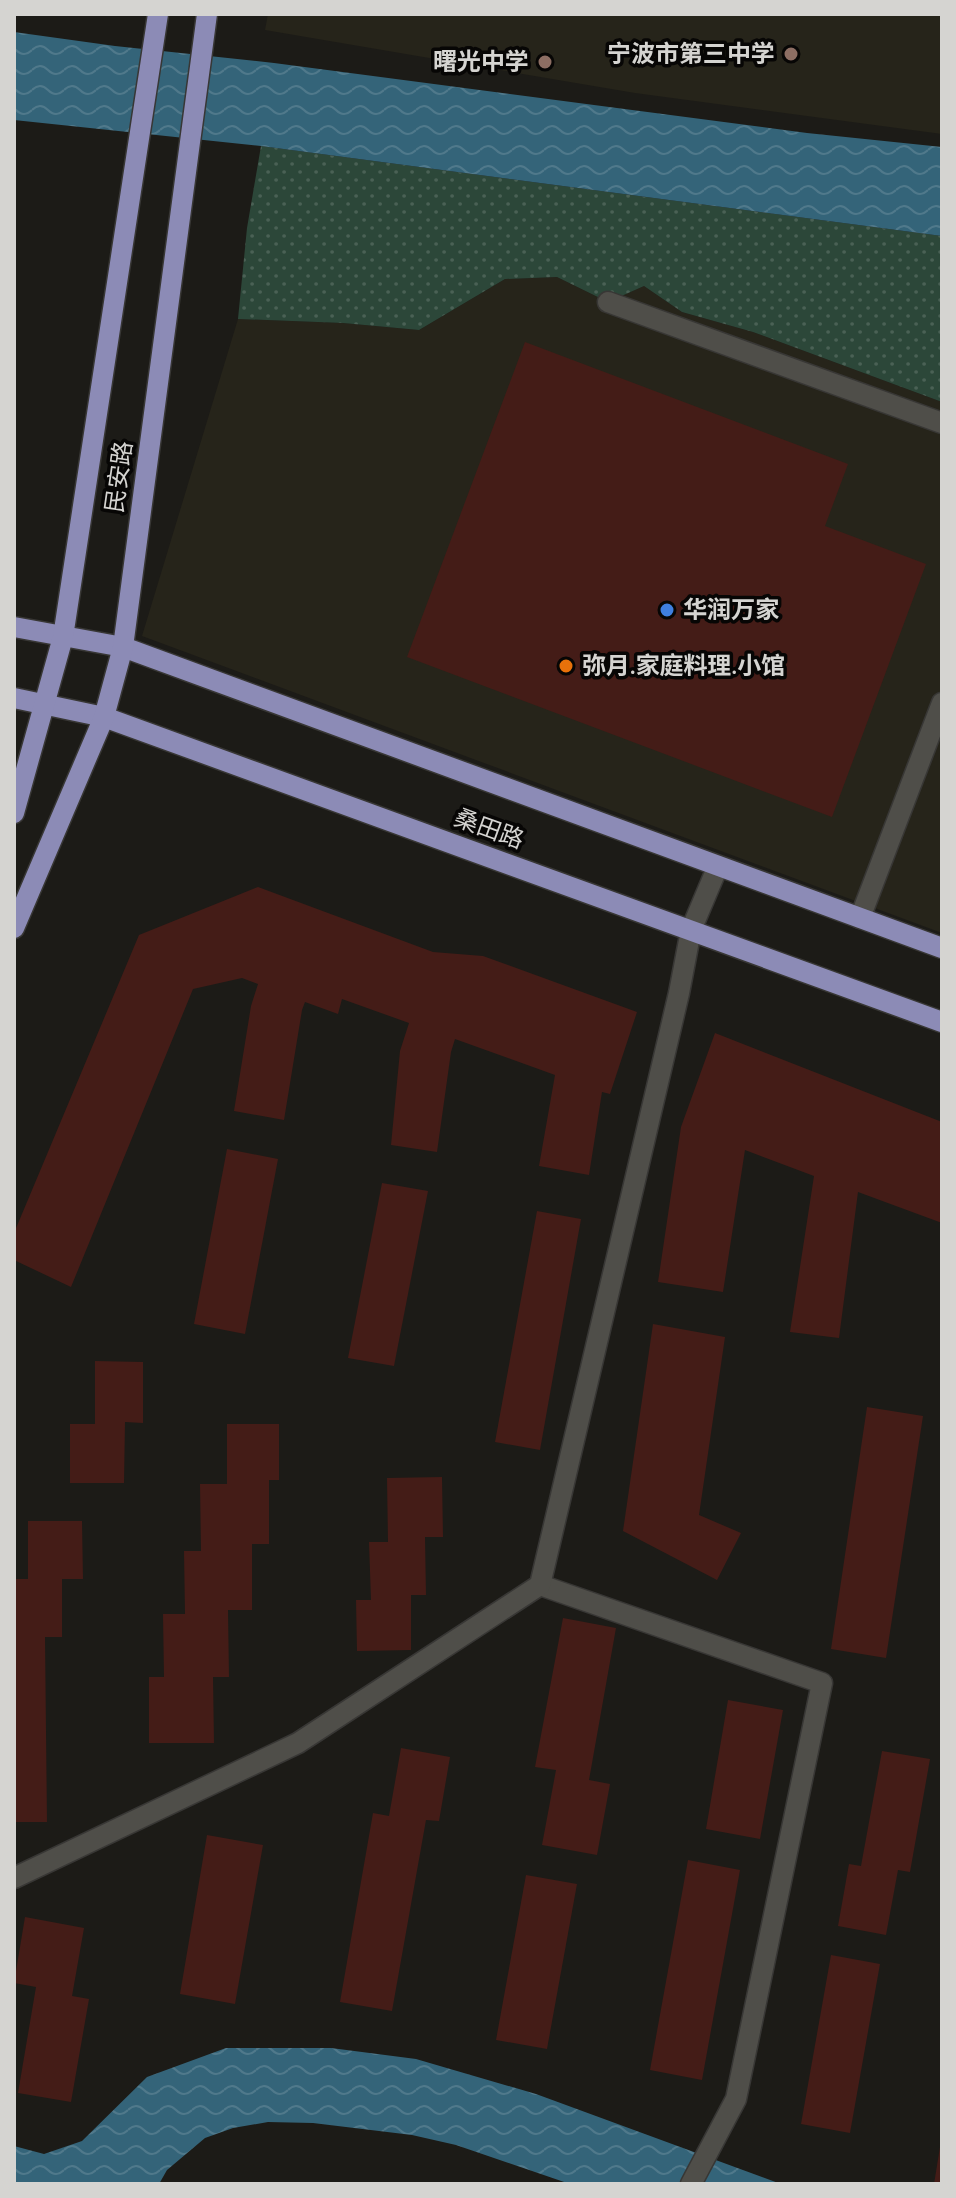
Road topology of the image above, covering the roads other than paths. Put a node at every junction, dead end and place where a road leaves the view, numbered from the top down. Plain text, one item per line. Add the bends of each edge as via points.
1 (158, 14) edge
2 (207, 14) edge
3 (608, 302) dead end
4 (942, 423) edge
5 (14, 627) edge
6 (63, 637) junction
7 (123, 647) junction
8 (14, 698) edge
9 (942, 703) edge
10 (44, 705) junction
11 (104, 717) junction
12 (14, 813) edge
13 (718, 866) junction
14 (860, 918) junction
15 (14, 928) edge
16 (691, 930) junction
17 (942, 948) edge
18 (942, 1022) edge
19 (540, 1585) junction
20 (14, 1878) edge
21 (691, 2184) edge

1 - 6 main road, 民安路
2 - 7 main road, 民安路
3 - 4 street
5 - 6 main road, 桑田路
6 - 7 main road, 桑田路
6 - 10 main road, 民安路
7 - 11 main road, 民安路
7 - 13 main road, 桑田路
8 - 10 main road, 桑田路
9 - 14 street
10 - 11 main road, 桑田路
10 - 12 main road, 民安路
11 - 15 main road, 民安路
11 - 16 main road, 桑田路
13 - 14 main road, 桑田路
13 - 16 street
14 - 17 main road, 桑田路
16 - 18 main road, 桑田路
16 - 19 street
19 - 20 street via 298,1743
19 - 21 street via 822,1683 736,2099

